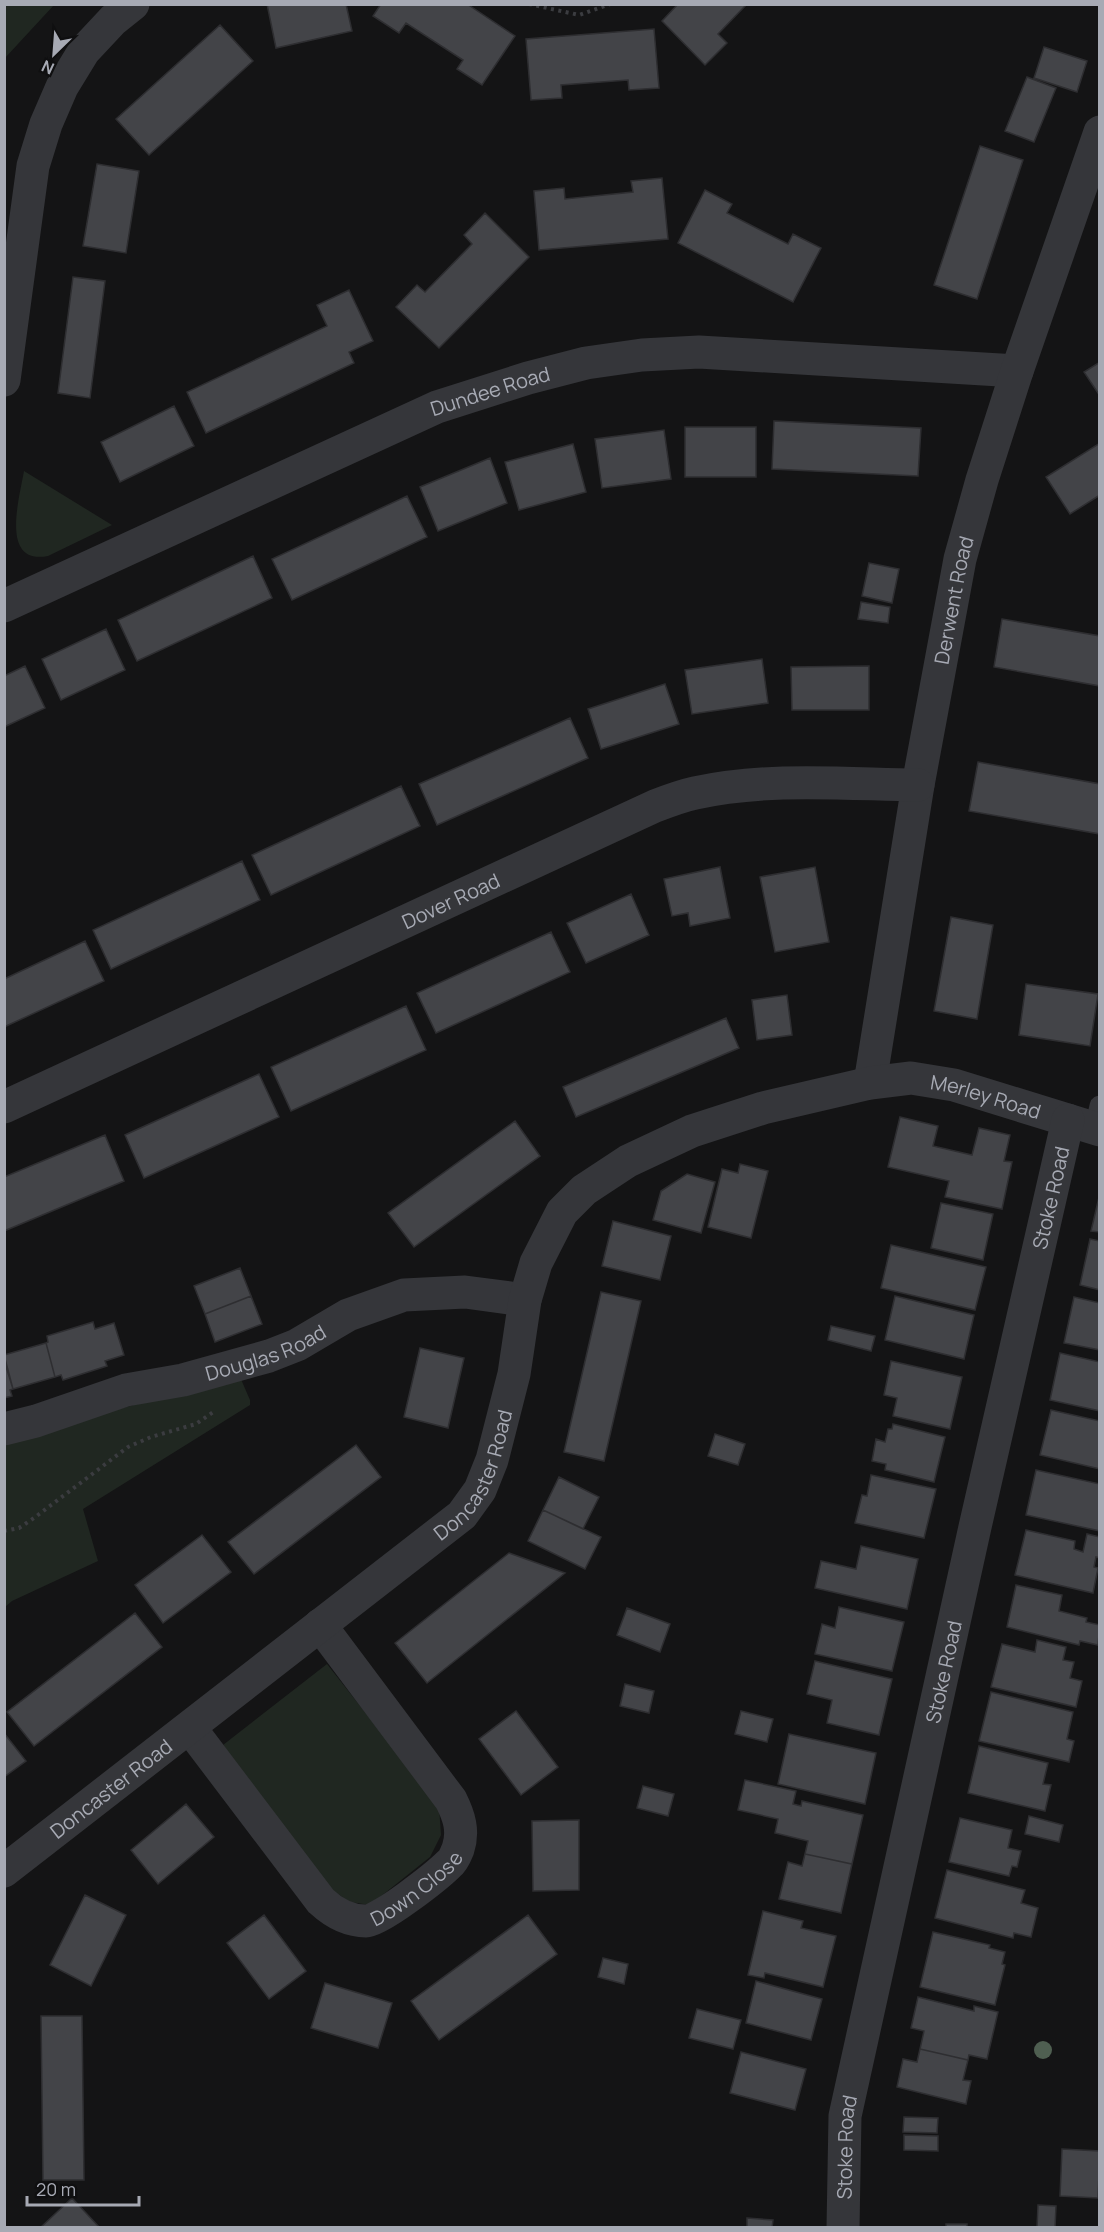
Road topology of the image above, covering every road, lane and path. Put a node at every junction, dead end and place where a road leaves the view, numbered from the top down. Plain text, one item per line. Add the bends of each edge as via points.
1 (133, 4) edge
2 (529, 4) edge
3 (610, 4) edge
4 (1100, 132) edge
5 (1017, 371) junction
6 (4, 380) edge
7 (4, 606) edge
8 (918, 785) junction
9 (870, 1083) junction
10 (4, 1107) edge
11 (1091, 1121) edge
12 (525, 1300) junction
13 (213, 1372) junction
14 (4, 1429) edge
15 (4, 1531) edge
16 (320, 1625) junction
17 (190, 1728) junction
18 (4, 1870) edge
19 (843, 2228) edge

1 - 6 street via 84,51 46,124 33,166
2 - 3 path via 579,15
4 - 5 street, Derwent Road
5 - 7 street, Dundee Road via 699,352 586,363 438,407
5 - 8 street, Derwent Road via 960,559
8 - 9 street, Derwent Road
8 - 10 street, Dover Road via 777,783 693,794 655,806
9 - 11 street, Merley Road via 911,1078 954,1085
9 - 12 street, Doncaster Road via 763,1108 692,1131 603,1176 562,1212 536,1263
11 - 19 street, Stoke Road via 975,1527 845,2116
12 - 13 street, Douglas Road via 465,1292 404,1295 348,1315 297,1345
12 - 16 street, Doncaster Road via 514,1374 492,1460 480,1490 462,1515
13 - 14 street, Douglas Road via 126,1390
13 - 15 path via 229,1402 196,1424 128,1447 34,1518
16 - 17 street, Doncaster Road
16 - 17 street, Down Close via 451,1800 460,1817 461,1834 451,1863 382,1916 368,1922 334,1914
17 - 18 street, Doncaster Road

